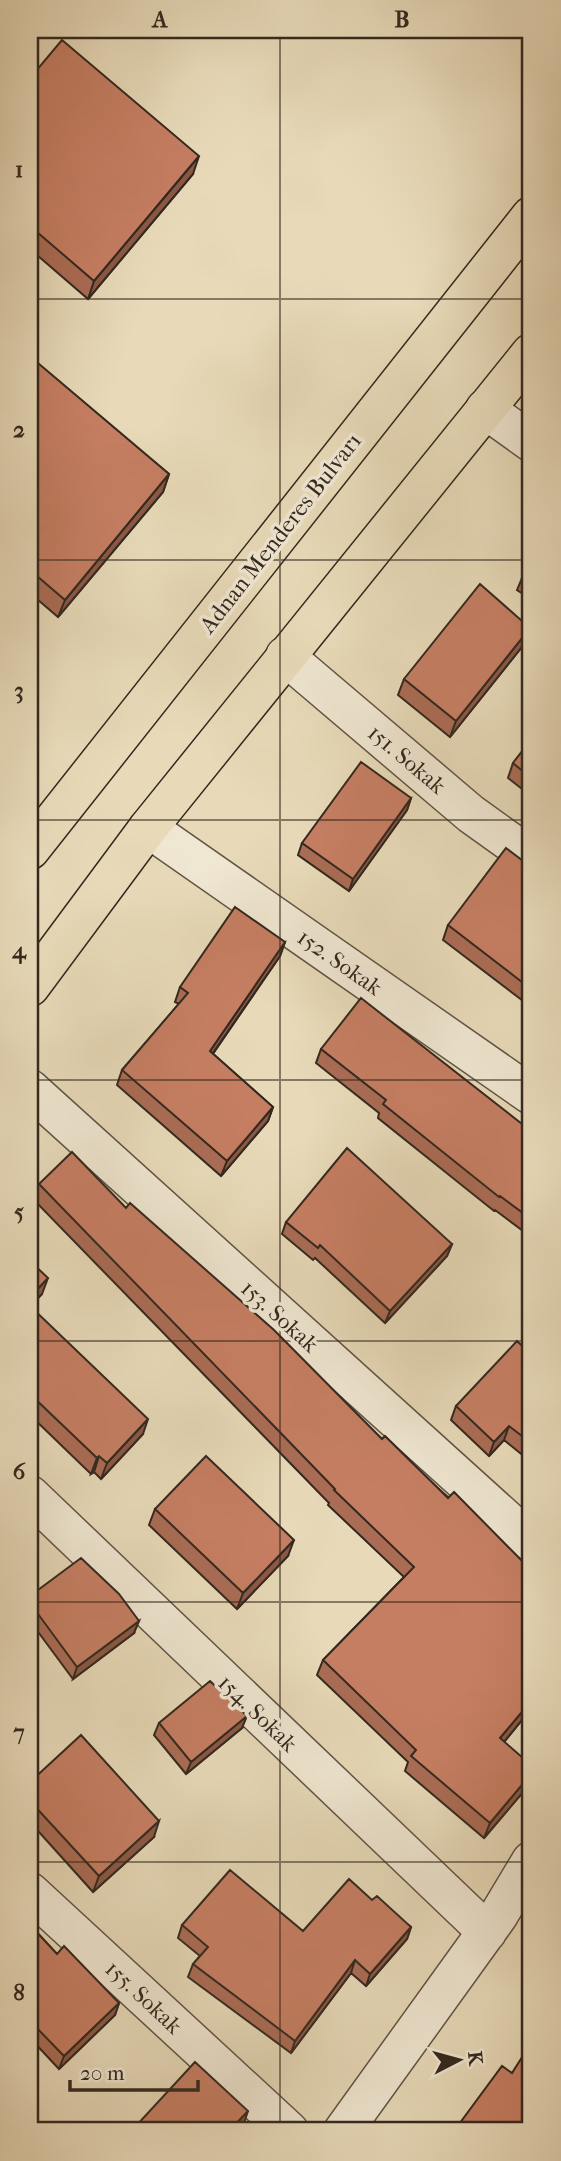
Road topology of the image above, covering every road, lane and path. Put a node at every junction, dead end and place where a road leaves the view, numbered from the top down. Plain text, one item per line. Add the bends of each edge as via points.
1 (531, 216) edge
2 (531, 353) edge
3 (485, 409) junction
4 (531, 442) edge
5 (285, 656) junction
6 (148, 828) junction
7 (30, 850) edge
8 (531, 857) edge
9 (30, 987) edge
10 (30, 1089) edge
11 (531, 1095) edge
12 (30, 1495) edge
13 (531, 1542) edge
14 (531, 1861) edge
15 (30, 1892) edge
16 (487, 1932) junction
17 (289, 2131) edge
18 (343, 2131) edge

1 - 7 main road, Adnan Menderes Bulvarı
2 - 3 main road
3 - 4 street
3 - 5 main road
5 - 6 main road
5 - 8 street, 151. Sokak via 471,814
6 - 9 main road
6 - 11 street, 152. Sokak
10 - 13 street, 153. Sokak
12 - 16 street, 154. Sokak
14 - 16 street
15 - 17 street, 155. Sokak
16 - 18 street

